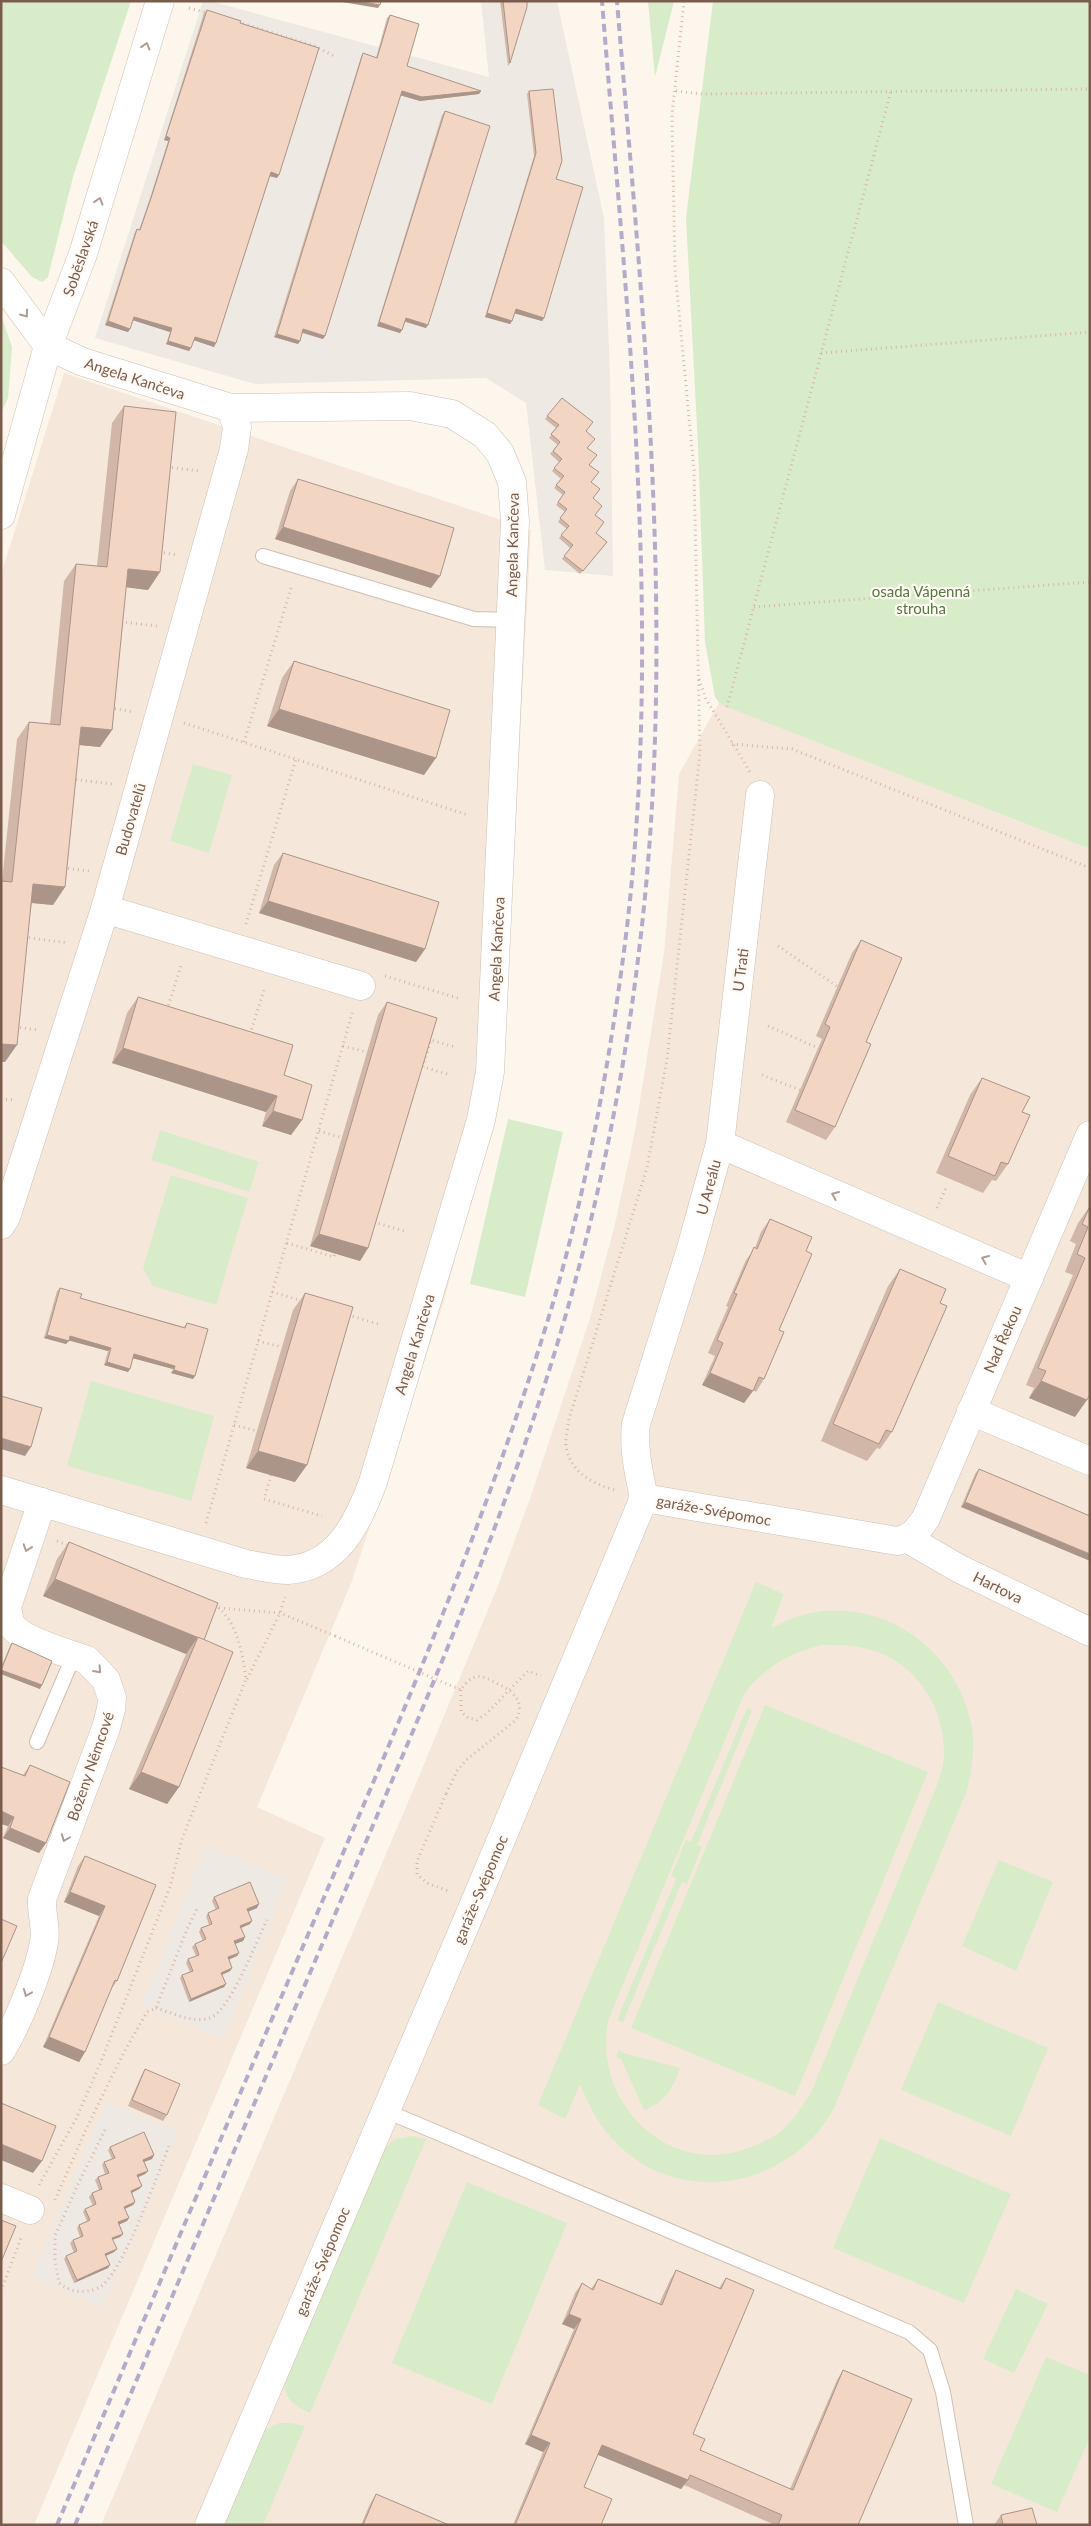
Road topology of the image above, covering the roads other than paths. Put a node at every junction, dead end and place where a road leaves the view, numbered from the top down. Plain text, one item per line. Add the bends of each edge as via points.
1 (160, 1) edge
2 (1, 282) edge
3 (48, 346) junction
4 (231, 408) junction
5 (1, 515) edge
6 (263, 556) dead end
7 (510, 620) junction
8 (760, 796) road end
9 (105, 909) junction
10 (360, 986) road end
11 (1090, 1135) edge
12 (720, 1144) junction
13 (1, 1225) edge
14 (1030, 1278) junction
15 (971, 1410) junction
16 (1090, 1461) edge
17 (1, 1490) edge
18 (644, 1498) junction
19 (42, 1502) junction
20 (908, 1539) junction
21 (5, 1617) edge
22 (1090, 1632) edge
23 (74, 1656) junction
24 (37, 1742) dead end
25 (1, 2051) edge
26 (386, 2111) junction
27 (1, 2198) edge
28 (36, 2208) road end
29 (209, 2525) edge
30 (966, 2525) edge

3 -> 1 street, Soběslavská via 83,254
2 -> 3 street
3 - 4 street, Angela Kančeva via 83,362
3 - 5 street, Soběslavská
4 - 7 street, Angela Kančeva via 410,406 452,414 475,426 495,444 512,482 515,521
4 - 9 street, Budovatelů via 237,428 234,449 149,714
6 - 7 lane via 474,618
7 - 19 street, Angela Kančeva via 490,1072 481,1120 365,1504 355,1525 332,1553 312,1565 286,1570 246,1564
8 - 12 street, U Trati
9 - 10 street
9 - 13 street, Budovatelů
11 - 14 street, Nad Řekou
14 -> 12 street, U Areálu
12 - 18 street, U Areálu via 636,1424 636,1458
14 - 15 street, Nad Řekou
15 - 16 street
15 - 20 street, Nad Řekou via 926,1518
17 - 19 street, Angela Kančeva
18 - 20 street, garáže-Svépomoc via 896,1541
18 - 26 street, garáže-Svépomoc
19 -> 21 street, Boženy Němcové
20 - 22 street, Hartova via 958,1568
21 - 23 street, Boženy Němcové via 28,1638
23 - 24 lane
23 -> 25 street, Boženy Němcové via 95,1666 106,1680 112,1698 111,1708 42,1899 45,1930 42,1951
26 - 29 street, garáže-Svépomoc
26 - 30 lane via 909,2332 930,2350 943,2392
27 - 28 street

